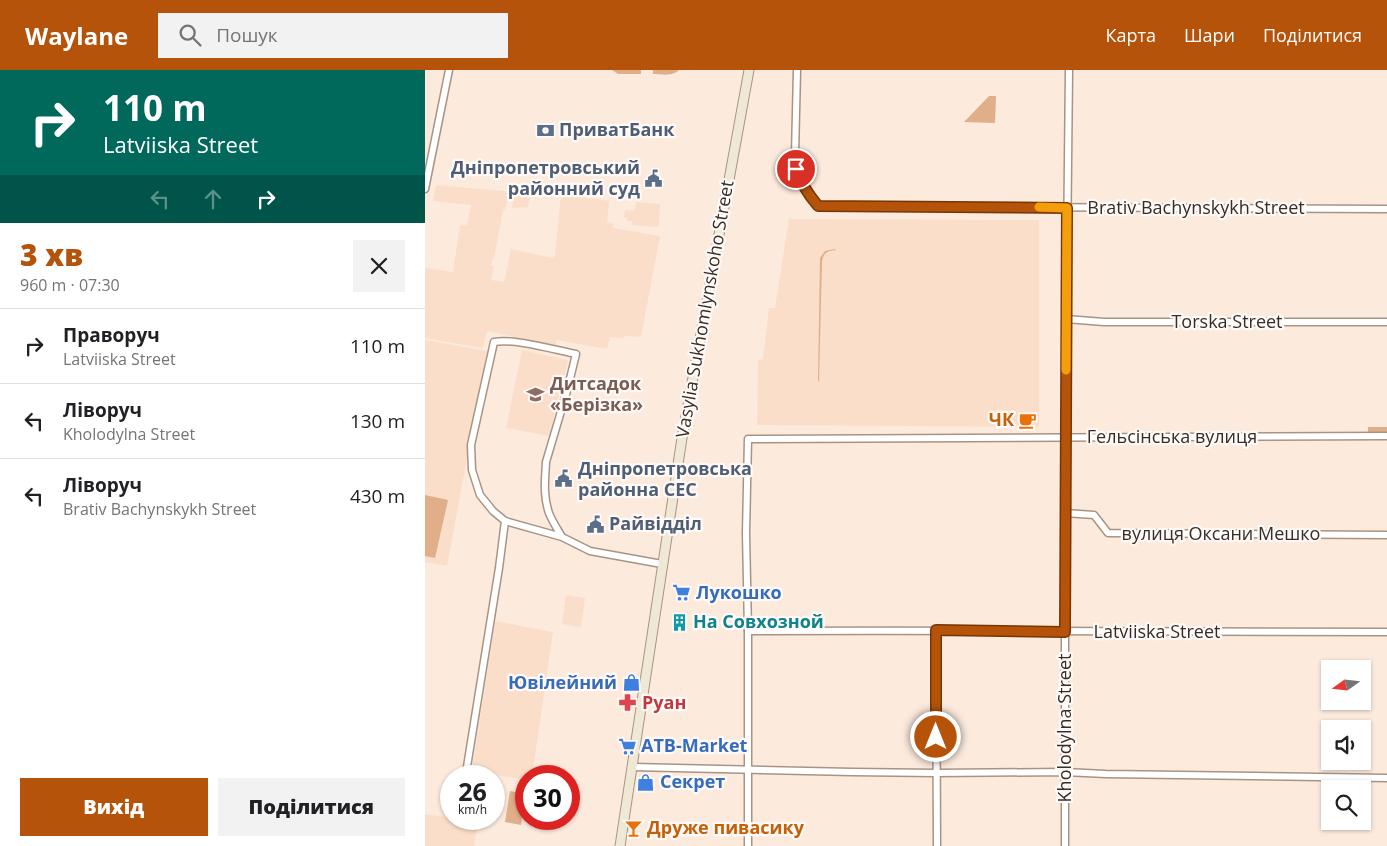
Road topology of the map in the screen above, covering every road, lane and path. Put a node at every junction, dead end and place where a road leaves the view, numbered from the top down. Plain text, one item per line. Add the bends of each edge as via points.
1 (449, 70) edge
2 (749, 70) edge
3 (797, 70) edge
4 (1069, 70) edge
5 (425, 142) edge
6 (433, 143) junction
7 (425, 189) edge
8 (1067, 208) junction
9 (1387, 209) edge
10 (1066, 319) junction
11 (1387, 322) edge
12 (1387, 436) edge
13 (1065, 437) junction
14 (1065, 513) junction
15 (505, 521) junction
16 (554, 523) junction
17 (546, 533) junction
18 (1387, 535) edge
19 (562, 537) junction
20 (662, 564) junction
21 (936, 630) junction
22 (748, 631) junction
23 (1065, 632) junction
24 (1387, 632) edge
25 (468, 765) edge
26 (632, 767) junction
27 (747, 769) junction
28 (1065, 772) junction
29 (936, 773) junction
30 (1387, 778) edge
31 (620, 846) edge
32 (747, 846) edge
33 (937, 846) edge
34 (1065, 846) edge

1 - 6 street
2 - 20 main road, Vasylia Sukhomlynskoho Street
3 - 8 street, Brativ Bachynskykh Street via 796,169 801,184 818,206
4 - 8 street, Kholodylna Street
5 - 6 street
6 - 7 street
8 - 9 street, Brativ Bachynskykh Street
8 - 10 street, Kholodylna Street
10 - 11 street, Torska Street via 1104,322
10 - 13 street, Kholodylna Street
12 - 13 street, Гельсінська вулиця
13 - 14 street, Kholodylna Street
13 - 22 street, Гельсінська вулиця via 748,439
14 - 18 street, вулиця Оксани Мешко via 1095,515 1108,533
14 - 23 street, Kholodylna Street
15 - 16 street via 480,496 472,470 471,445 492,347 494,342 501,341 576,354 546,462 544,491
15 - 17 street
15 - 25 street
16 - 17 street
16 - 19 street
17 - 19 street
19 - 20 street via 590,551
20 - 26 main road, Vasylia Sukhomlynskoho Street
21 - 22 street, Latviiska Street
21 - 23 street, Latviiska Street
21 - 29 street
22 - 27 street
23 - 24 street, Latviiska Street
23 - 28 street, Kholodylna Street
26 - 27 street
26 - 31 main road, Vasylia Sukhomlynskoho Street
27 - 29 street
27 - 32 street
28 - 29 street
28 - 30 street
28 - 34 street, Kholodylna Street
29 - 33 street

